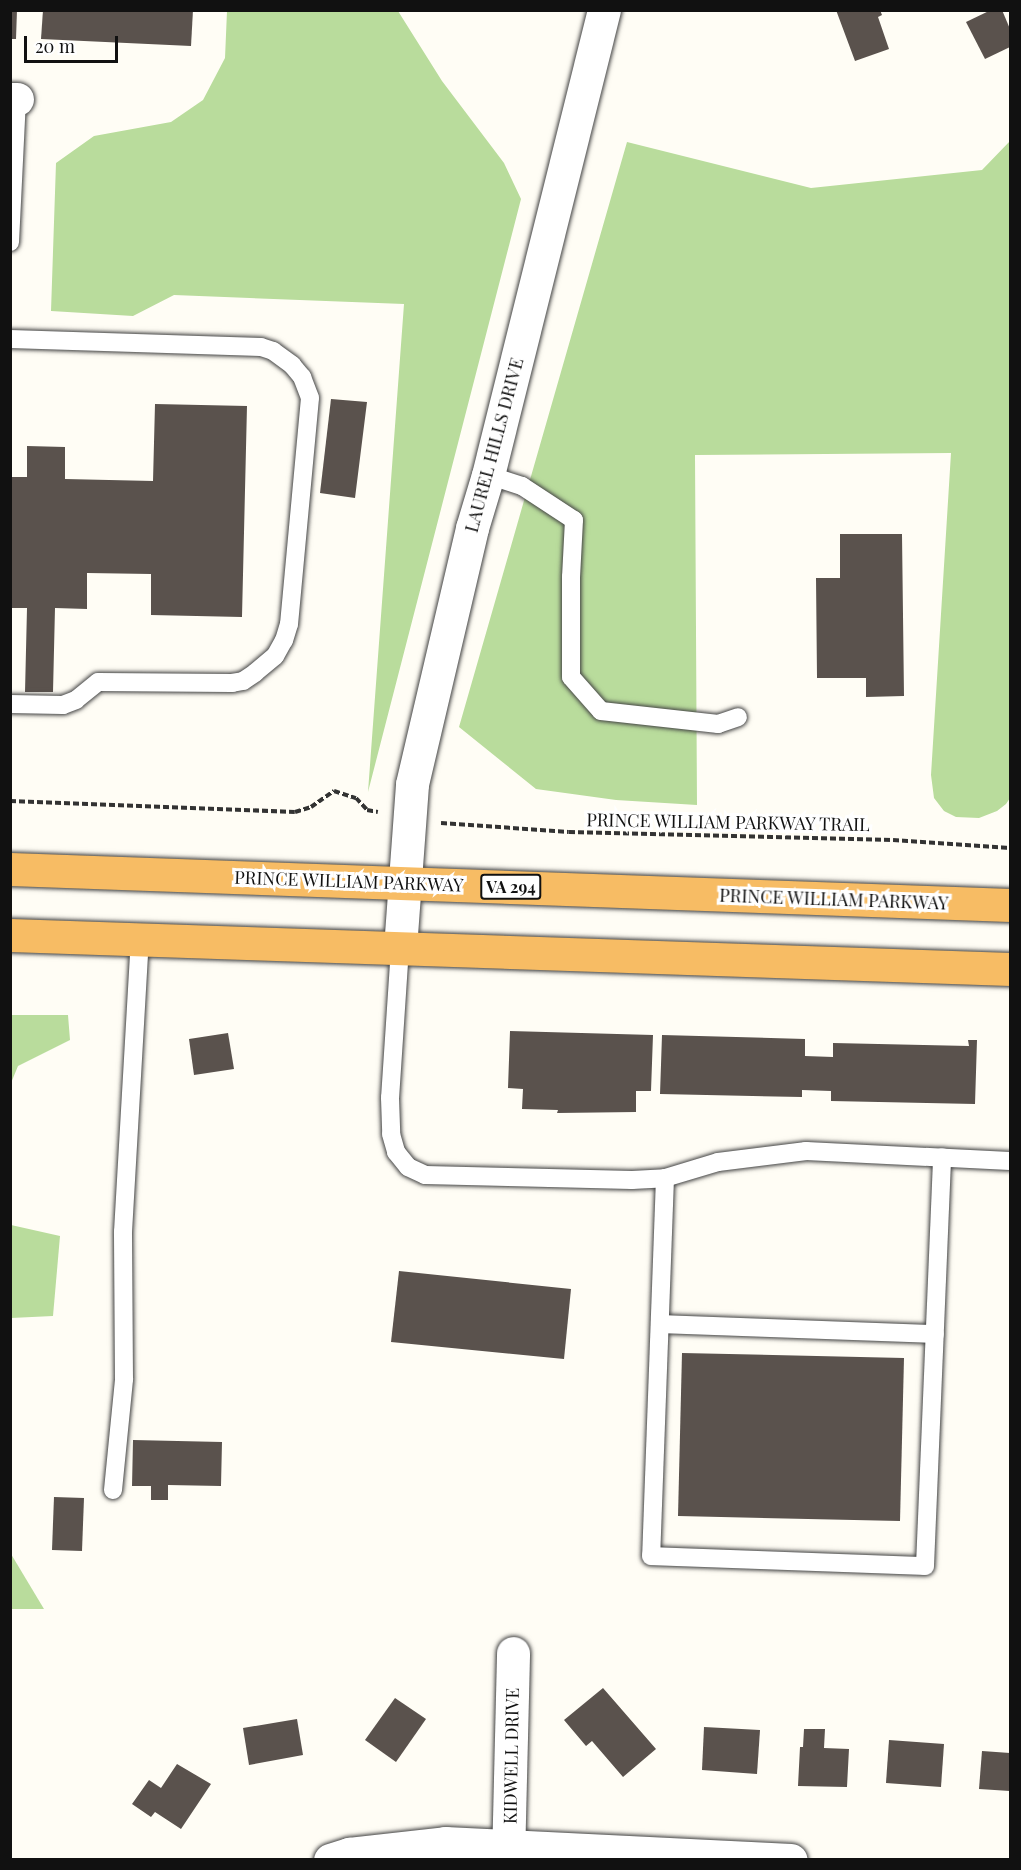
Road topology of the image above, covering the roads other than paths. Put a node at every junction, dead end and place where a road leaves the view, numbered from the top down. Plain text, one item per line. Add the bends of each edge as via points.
1 (604, 10) edge
2 (14, 99) edge
3 (10, 242) edge
4 (10, 339) edge
5 (488, 474) junction
6 (10, 704) edge
7 (738, 717) dead end
8 (10, 869) edge
9 (405, 883) junction
10 (1011, 905) edge
11 (10, 935) edge
12 (140, 939) junction
13 (400, 948) junction
14 (1011, 969) edge
15 (942, 1157) junction
16 (1011, 1161) edge
17 (665, 1178) junction
18 (661, 1324) junction
19 (935, 1334) junction
20 (113, 1490) dead end
21 (513, 1653) dead end
22 (509, 1853) edge
23 (330, 1860) edge
24 (791, 1860) edge

1 - 5 street, LAUREL HILLS DRIVE
2 - 3 lane
4 - 6 lane via 261,347 292,365 305,382 310,398 289,624 270,661 243,681 232,683 98,682 63,705
5 - 7 lane via 522,486 574,520 571,677 601,711 718,724
5 - 9 street, LAUREL HILLS DRIVE via 412,784
8 - 9 highway, PRINCE WILLIAM PARKWAY / VA 294
9 - 10 highway, PRINCE WILLIAM PARKWAY / VA 294
9 - 13 street, LAUREL HILLS DRIVE
11 - 12 highway
12 - 13 highway
12 - 20 lane via 123,1232 124,1379
13 - 14 highway
13 - 17 lane via 391,1134 396,1152 408,1167 425,1175
15 - 16 lane
15 - 17 lane via 806,1151 718,1162
15 - 19 lane
17 - 18 lane
18 - 19 lane
18 - 19 lane via 651,1556 925,1566
21 - 22 street, KIDWELL DRIVE
22 - 23 street via 417,1845
22 - 24 street

